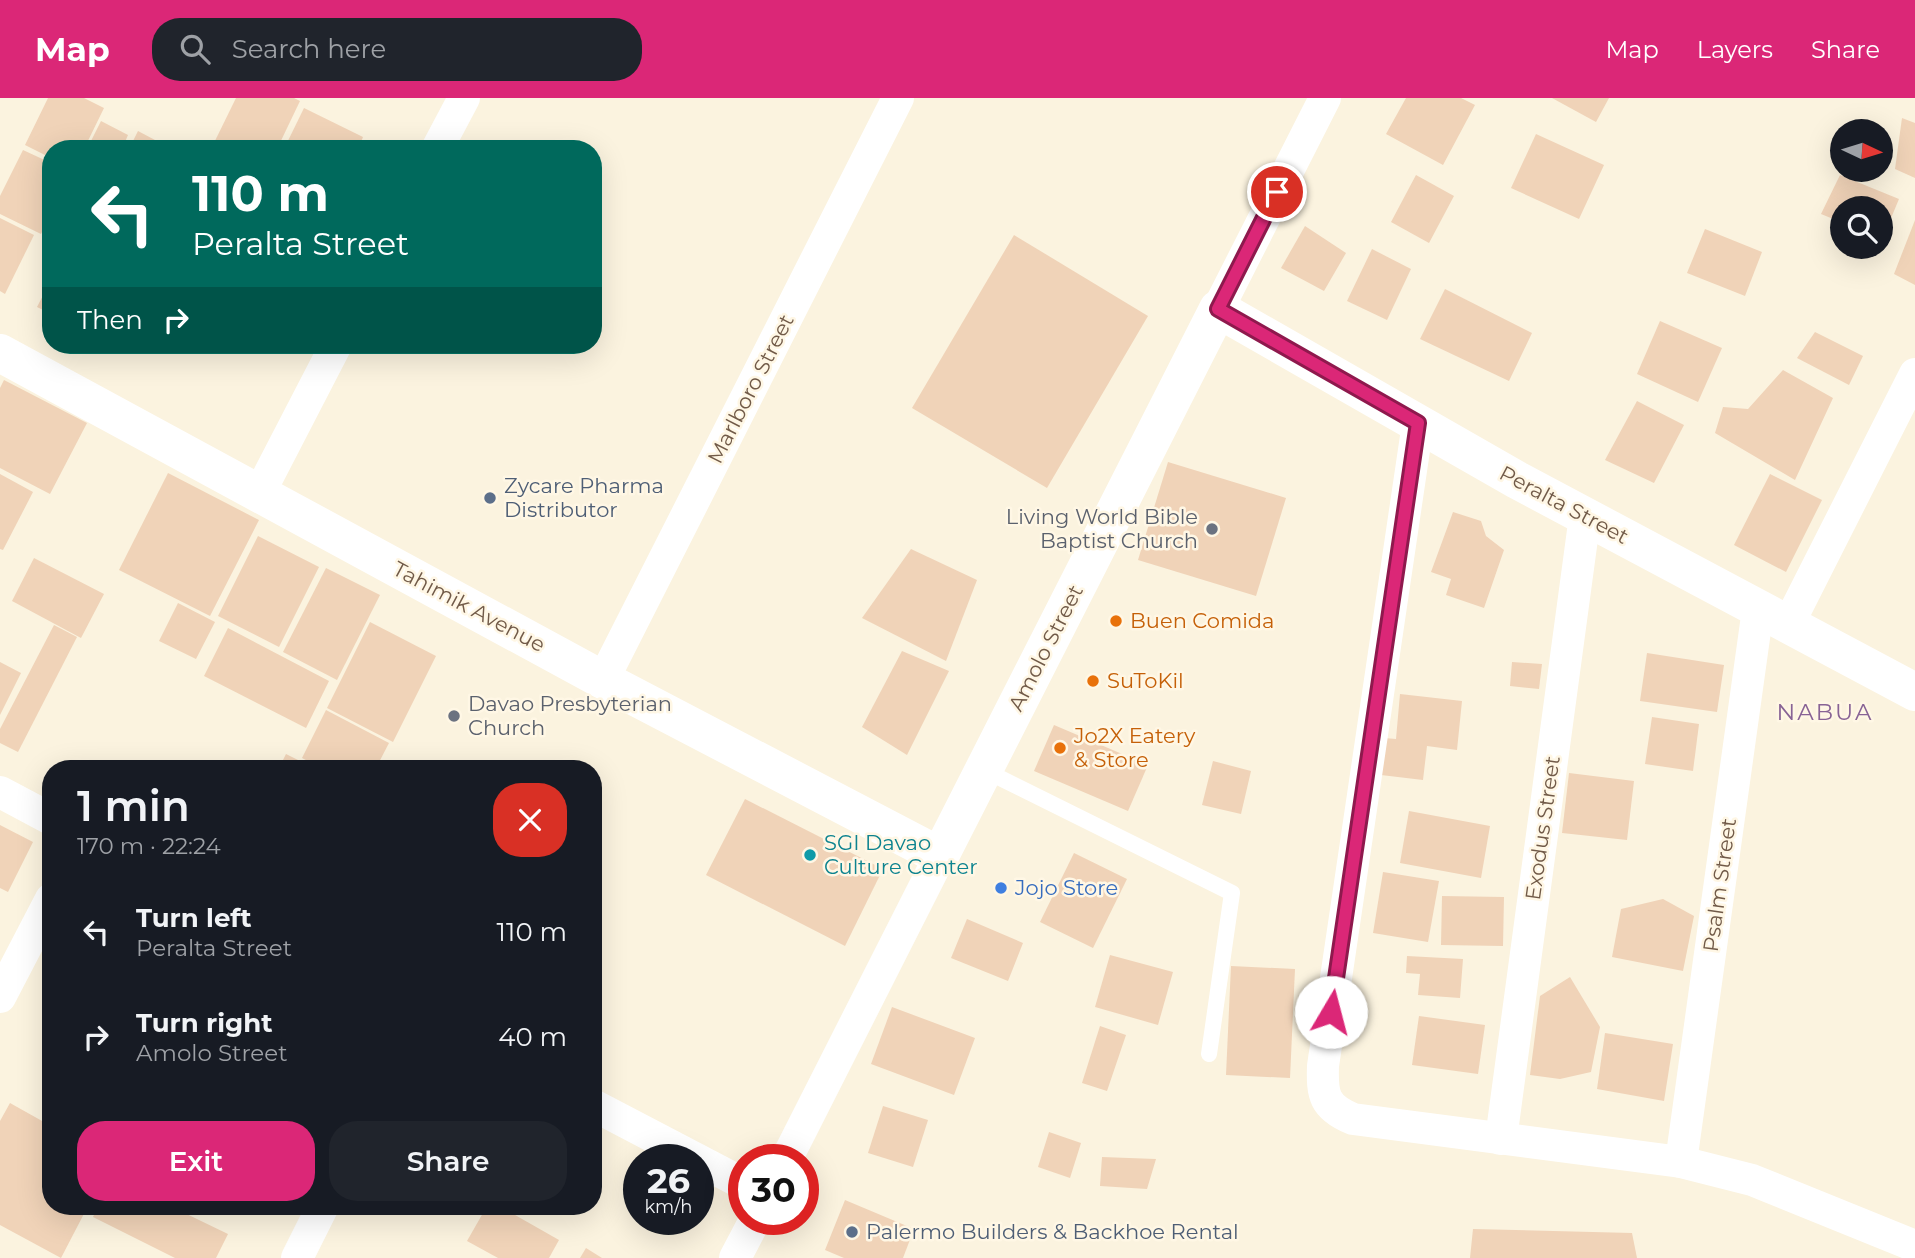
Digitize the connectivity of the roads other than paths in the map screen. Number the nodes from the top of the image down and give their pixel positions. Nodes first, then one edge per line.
1 (464, 98) edge
2 (898, 98) edge
3 (1325, 98) edge
4 (443, 140) edge
5 (1218, 309) junction
6 (0, 353) edge
7 (331, 354) edge
8 (1915, 374) edge
9 (1418, 423) junction
10 (259, 494) junction
11 (1585, 516) junction
12 (1773, 617) junction
13 (603, 680) junction
14 (1915, 692) edge
15 (984, 770) junction
16 (0, 792) edge
17 (42, 814) edge
18 (940, 856) junction
19 (42, 916) edge
20 (0, 996) edge
21 (1209, 1054) dead end
22 (602, 1110) edge
23 (1501, 1139) junction
24 (794, 1144) edge
25 (1681, 1162) junction
26 (728, 1176) edge
27 (318, 1215) edge
28 (747, 1235) edge
29 (1915, 1246) edge
30 (297, 1258) edge
31 (735, 1258) edge

1 - 4 street
2 - 13 street, Marlboro Street
3 - 5 street, Amolo Street
5 - 9 street, Peralta Street
5 - 15 street, Amolo Street
6 - 10 street, Tahimik Avenue
7 - 10 street
8 - 12 street, Psalm Street
9 - 11 street, Peralta Street
9 - 23 street
10 - 13 street, Tahimik Avenue
11 - 12 street, Peralta Street
11 - 23 street, Exodus Street
12 - 14 street, Peralta Street
12 - 25 street, Psalm Street
13 - 18 street, Tahimik Avenue
15 - 18 street, Amolo Street
15 - 21 lane
16 - 17 street
18 - 24 street, Amolo Street
19 - 20 street
22 - 26 street
23 - 25 street
25 - 29 street
27 - 30 street
28 - 31 street

